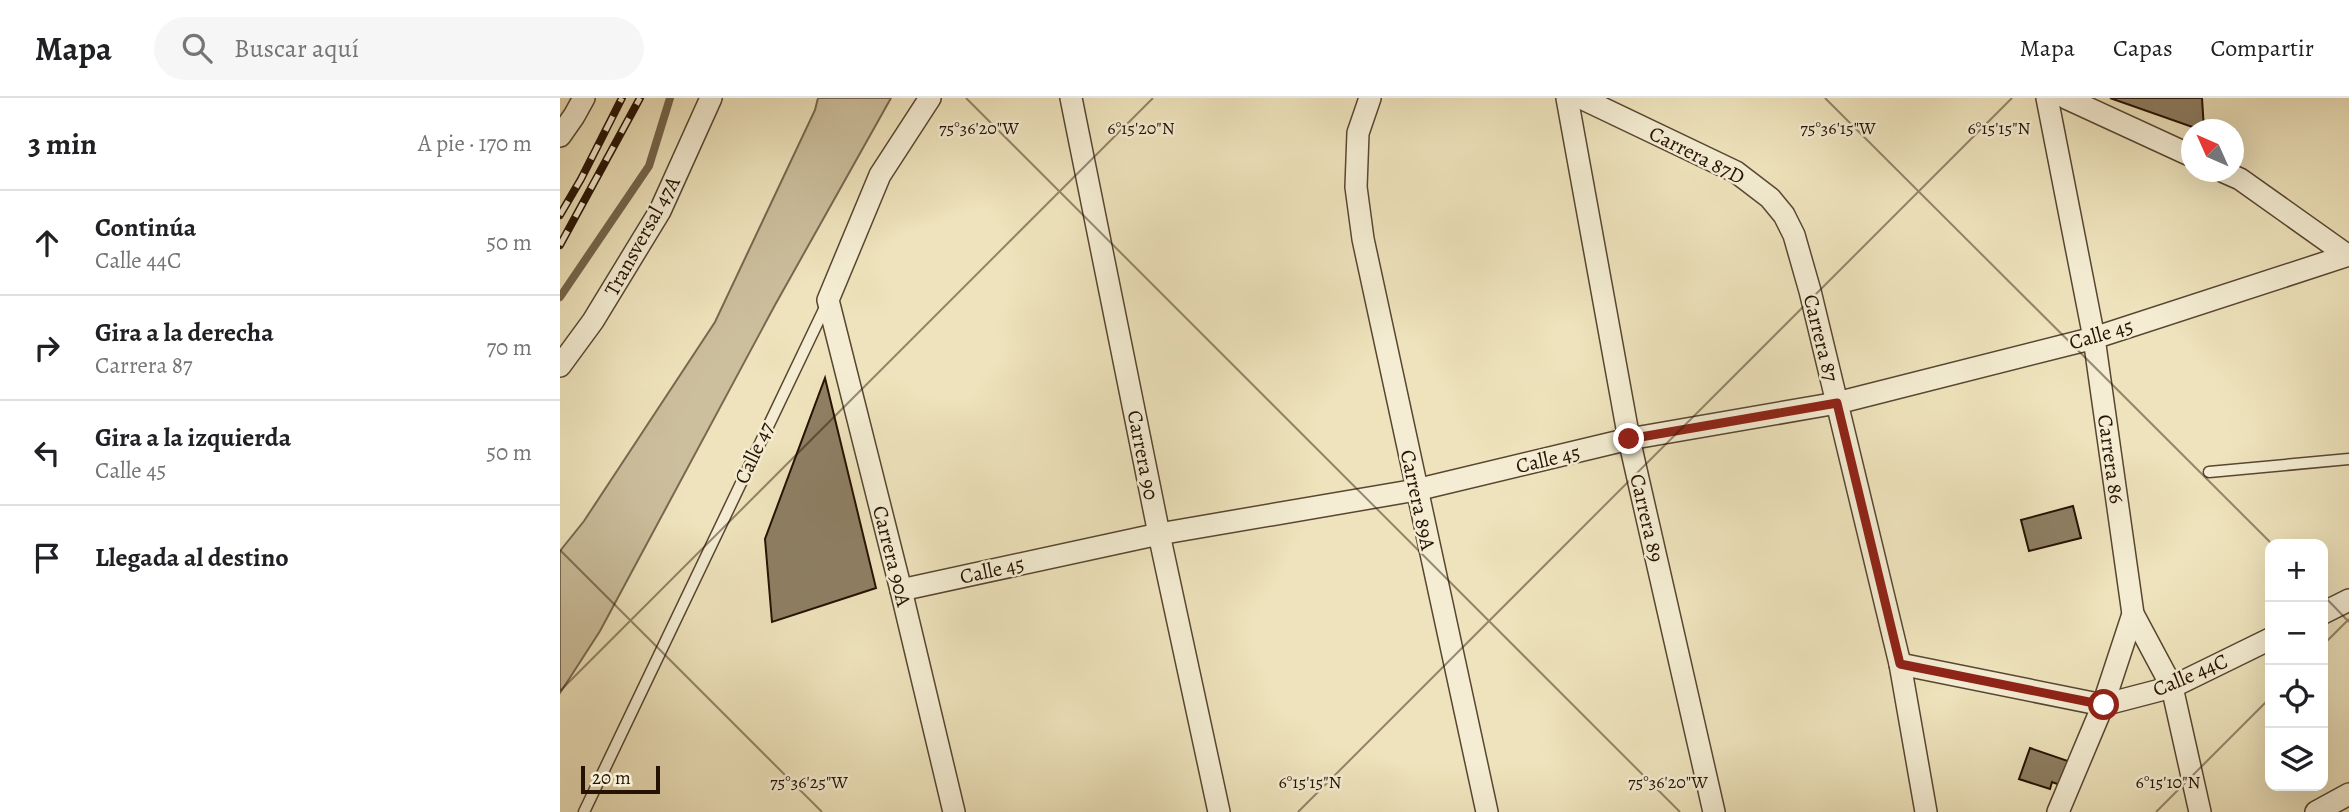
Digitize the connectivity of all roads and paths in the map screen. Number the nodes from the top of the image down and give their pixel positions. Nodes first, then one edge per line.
1 (583, 98) edge
2 (711, 98) edge
3 (930, 98) edge
4 (1071, 98) edge
5 (1370, 98) edge
6 (1567, 98) edge
7 (1581, 98) edge
8 (2047, 98) edge
9 (2066, 98) edge
10 (560, 136) edge
11 (2181, 151) edge
12 (2244, 182) edge
13 (1794, 235) joint
14 (2348, 255) edge
15 (828, 300) junction
16 (2094, 338) junction
17 (560, 366) edge
18 (1837, 403) junction
19 (1629, 439) junction
20 (2349, 459) edge
21 (2209, 472) dead end
22 (1416, 490) junction
23 (1159, 534) junction
24 (901, 590) junction
25 (2349, 600) edge
26 (2328, 610) edge
27 (2133, 614) junction
28 (2265, 641) edge
29 (1900, 664) junction
30 (2172, 687) junction
31 (2104, 705) junction
32 (2349, 794) edge
33 (584, 812) edge
34 (954, 812) edge
35 (1219, 812) edge
36 (1487, 812) edge
37 (1714, 812) edge
38 (1926, 812) edge
39 (2058, 812) edge
40 (2200, 812) edge
41 (2316, 812) edge

1 - 10 street
2 - 17 street, Transversal 47A
3 - 15 street, Calle 47
4 - 23 street, Carrera 90
5 - 22 street, Carrera 89A
6 - 19 street, Carrera 89
7 - 13 street, Carrera 87D
8 - 16 street, Carrera 86
9 - 11 street
12 - 14 street
13 - 18 street, Carrera 87
14 - 16 street, Calle 45
15 - 24 street, Carrera 90A
15 - 33 lane, Calle 47
16 - 18 street, Calle 45
16 - 27 street, Carrera 86
18 - 19 street, Calle 45
18 - 29 street, Carrera 87
19 - 22 street, Calle 45
19 - 37 street, Carrera 89
20 - 21 lane
22 - 23 street, Calle 45
22 - 36 street, Carrera 89A
23 - 24 street, Calle 45
23 - 35 street, Carrera 90
24 - 34 street, Carrera 90A
25 - 26 street
27 - 30 street, Carrera 86
27 - 31 street
28 - 30 street, Calle 44C
29 - 31 street, Calle 44C
29 - 38 street, Carrera 87
30 - 31 street, Calle 44C
30 - 40 street, Carrera 86
31 - 39 street
32 - 41 street

